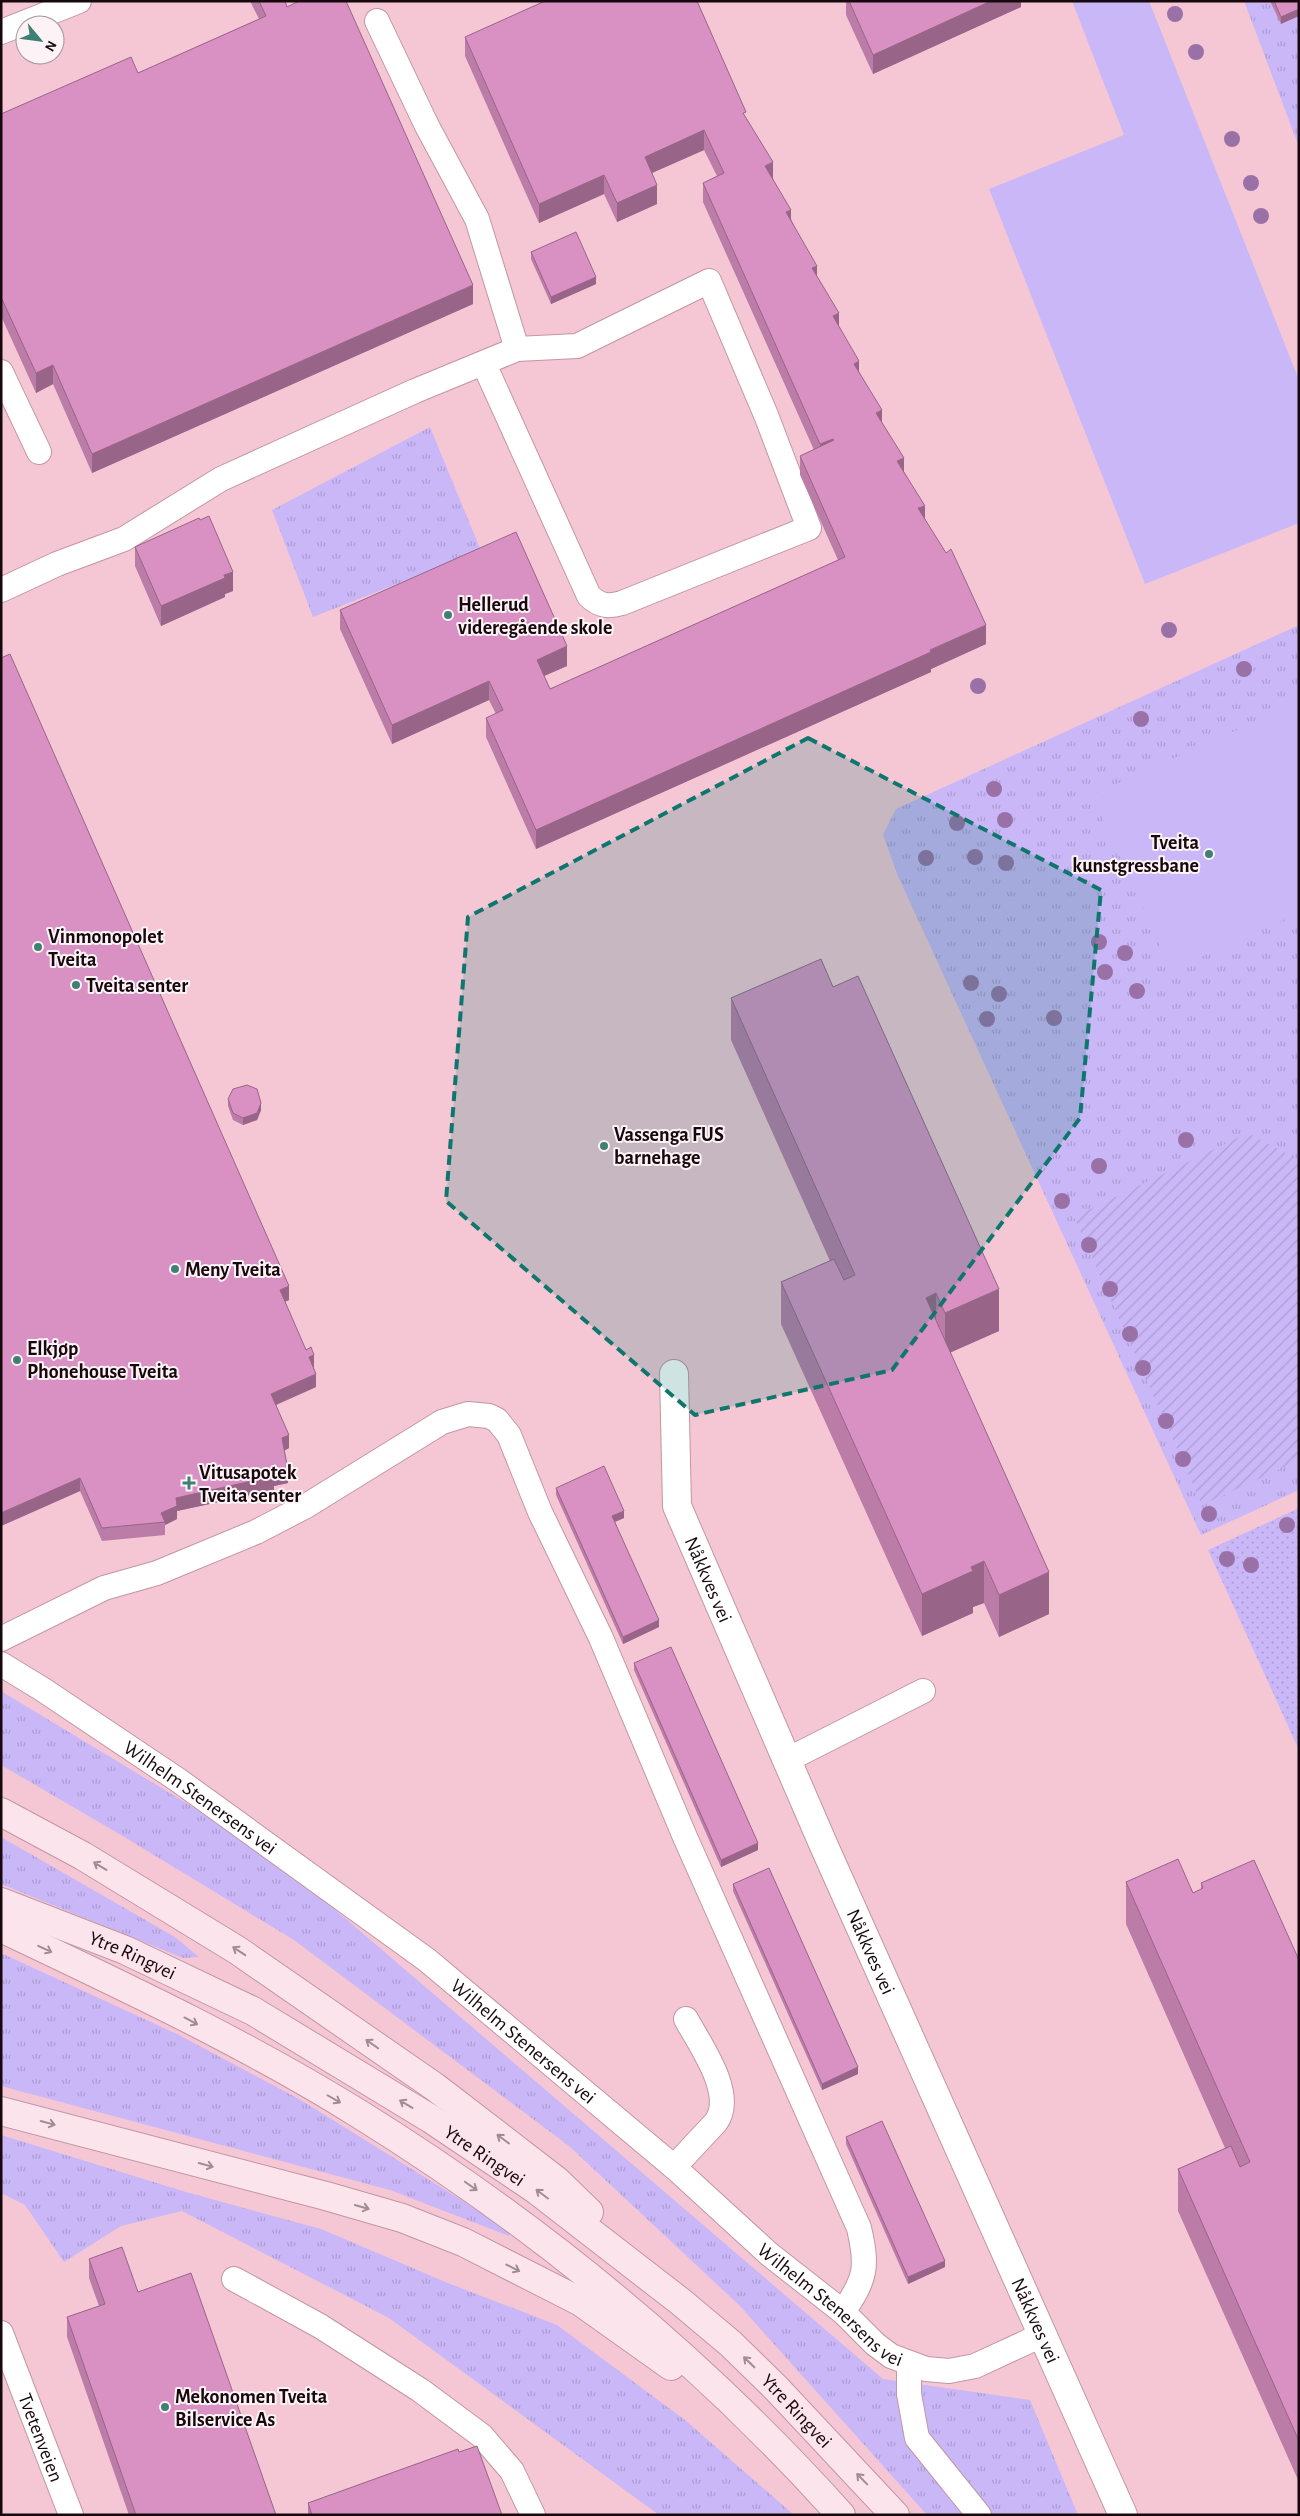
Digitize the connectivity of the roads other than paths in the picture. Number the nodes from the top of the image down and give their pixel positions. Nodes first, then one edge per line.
1 (79, 1) edge
2 (377, 21) dead end
3 (1, 32) edge
4 (517, 349) junction
5 (484, 364) junction
6 (1, 372) edge
7 (39, 452) dead end
8 (1, 590) edge
9 (674, 1374) dead end
10 (1, 1639) edge
11 (1, 1664) edge
12 (924, 1691) dead end
13 (787, 1760) junction
14 (1, 1812) edge
15 (1, 1902) edge
16 (1, 1928) edge
17 (686, 2019) dead end
18 (1, 2111) edge
19 (674, 2167) junction
20 (234, 2278) dead end
21 (681, 2302) junction
22 (843, 2312) junction
23 (1, 2333) edge
24 (1042, 2335) junction
25 (908, 2364) junction
26 (760, 2430) junction
27 (71, 2515) edge
28 (533, 2515) edge
29 (841, 2515) edge
30 (895, 2515) edge
31 (979, 2515) edge
32 (1123, 2515) edge

1 - 3 lane
2 - 4 lane
4 - 5 lane
4 - 5 lane
5 - 8 lane
6 - 7 lane
9 - 13 street, Nåkkves vei
10 - 22 lane
11 - 19 lane, Wilhelm Stenersens vei
12 - 13 lane
13 - 24 street, Nåkkves vei
21 -> 14 main road
21 -> 15 main road, Ytre Ringvei
16 -> 26 main road, Ytre Ringvei
17 - 19 lane
18 -> 26 main road
19 - 22 lane, Wilhelm Stenersens vei
20 - 28 lane
30 -> 21 main road, Ytre Ringvei
22 - 25 lane, Wilhelm Stenersens vei
23 - 27 lane, Tvetenveien
24 - 25 lane, Wilhelm Stenersens vei
24 - 32 street, Nåkkves vei
25 - 31 lane
26 - 29 main road, Ytre Ringvei

